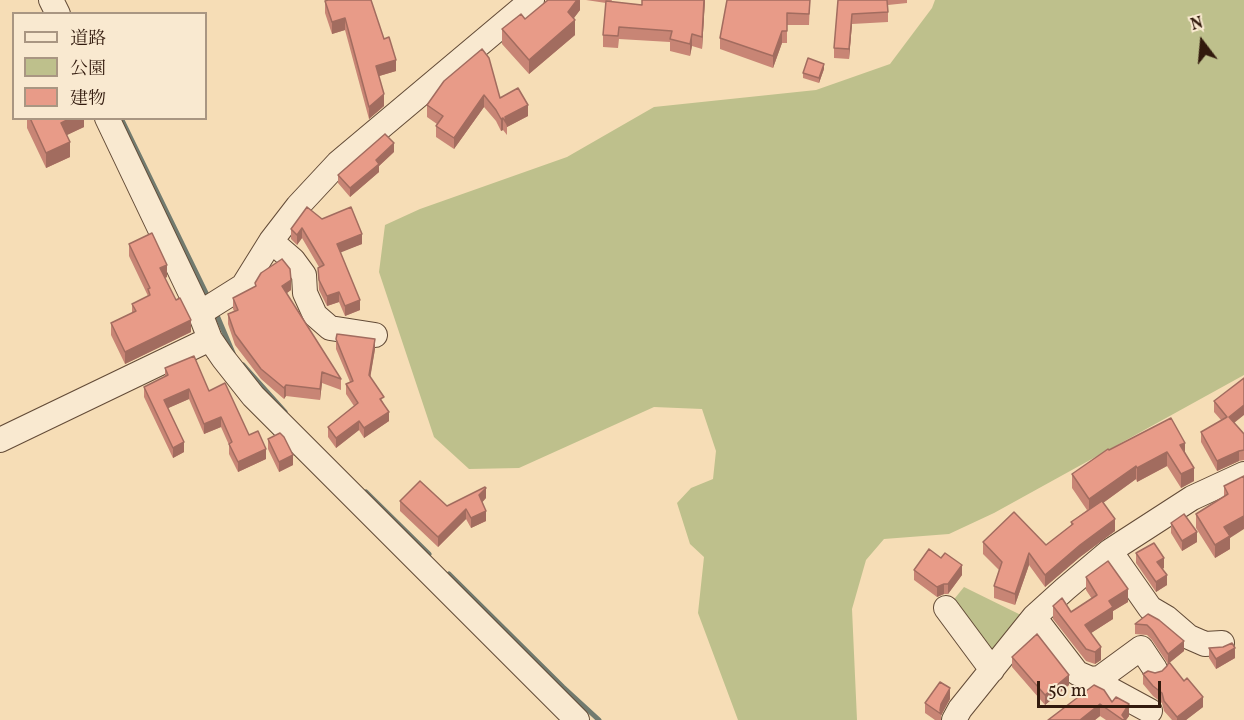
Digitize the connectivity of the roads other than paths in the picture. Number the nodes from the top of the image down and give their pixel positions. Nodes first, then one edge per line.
1 (532, 0) edge
2 (108, 120) edge
3 (271, 241) junction
4 (200, 314) junction
5 (375, 335) dead end
6 (210, 339) junction
7 (0, 440) edge
8 (1244, 474) edge
9 (1110, 551) junction
10 (946, 608) dead end
11 (1034, 617) junction
12 (1222, 643) dead end
13 (992, 669) junction
14 (1155, 669) dead end
15 (1091, 680) junction
16 (1150, 711) dead end
17 (577, 720) edge
18 (954, 720) edge

1 - 3 street
2 - 4 street
3 - 4 street
3 - 5 street
4 - 6 street
6 - 7 street
6 - 17 street
8 - 9 street
9 - 11 street
9 - 12 street
10 - 13 street
11 - 13 street
11 - 15 street
13 - 18 street
14 - 15 street
15 - 16 street

